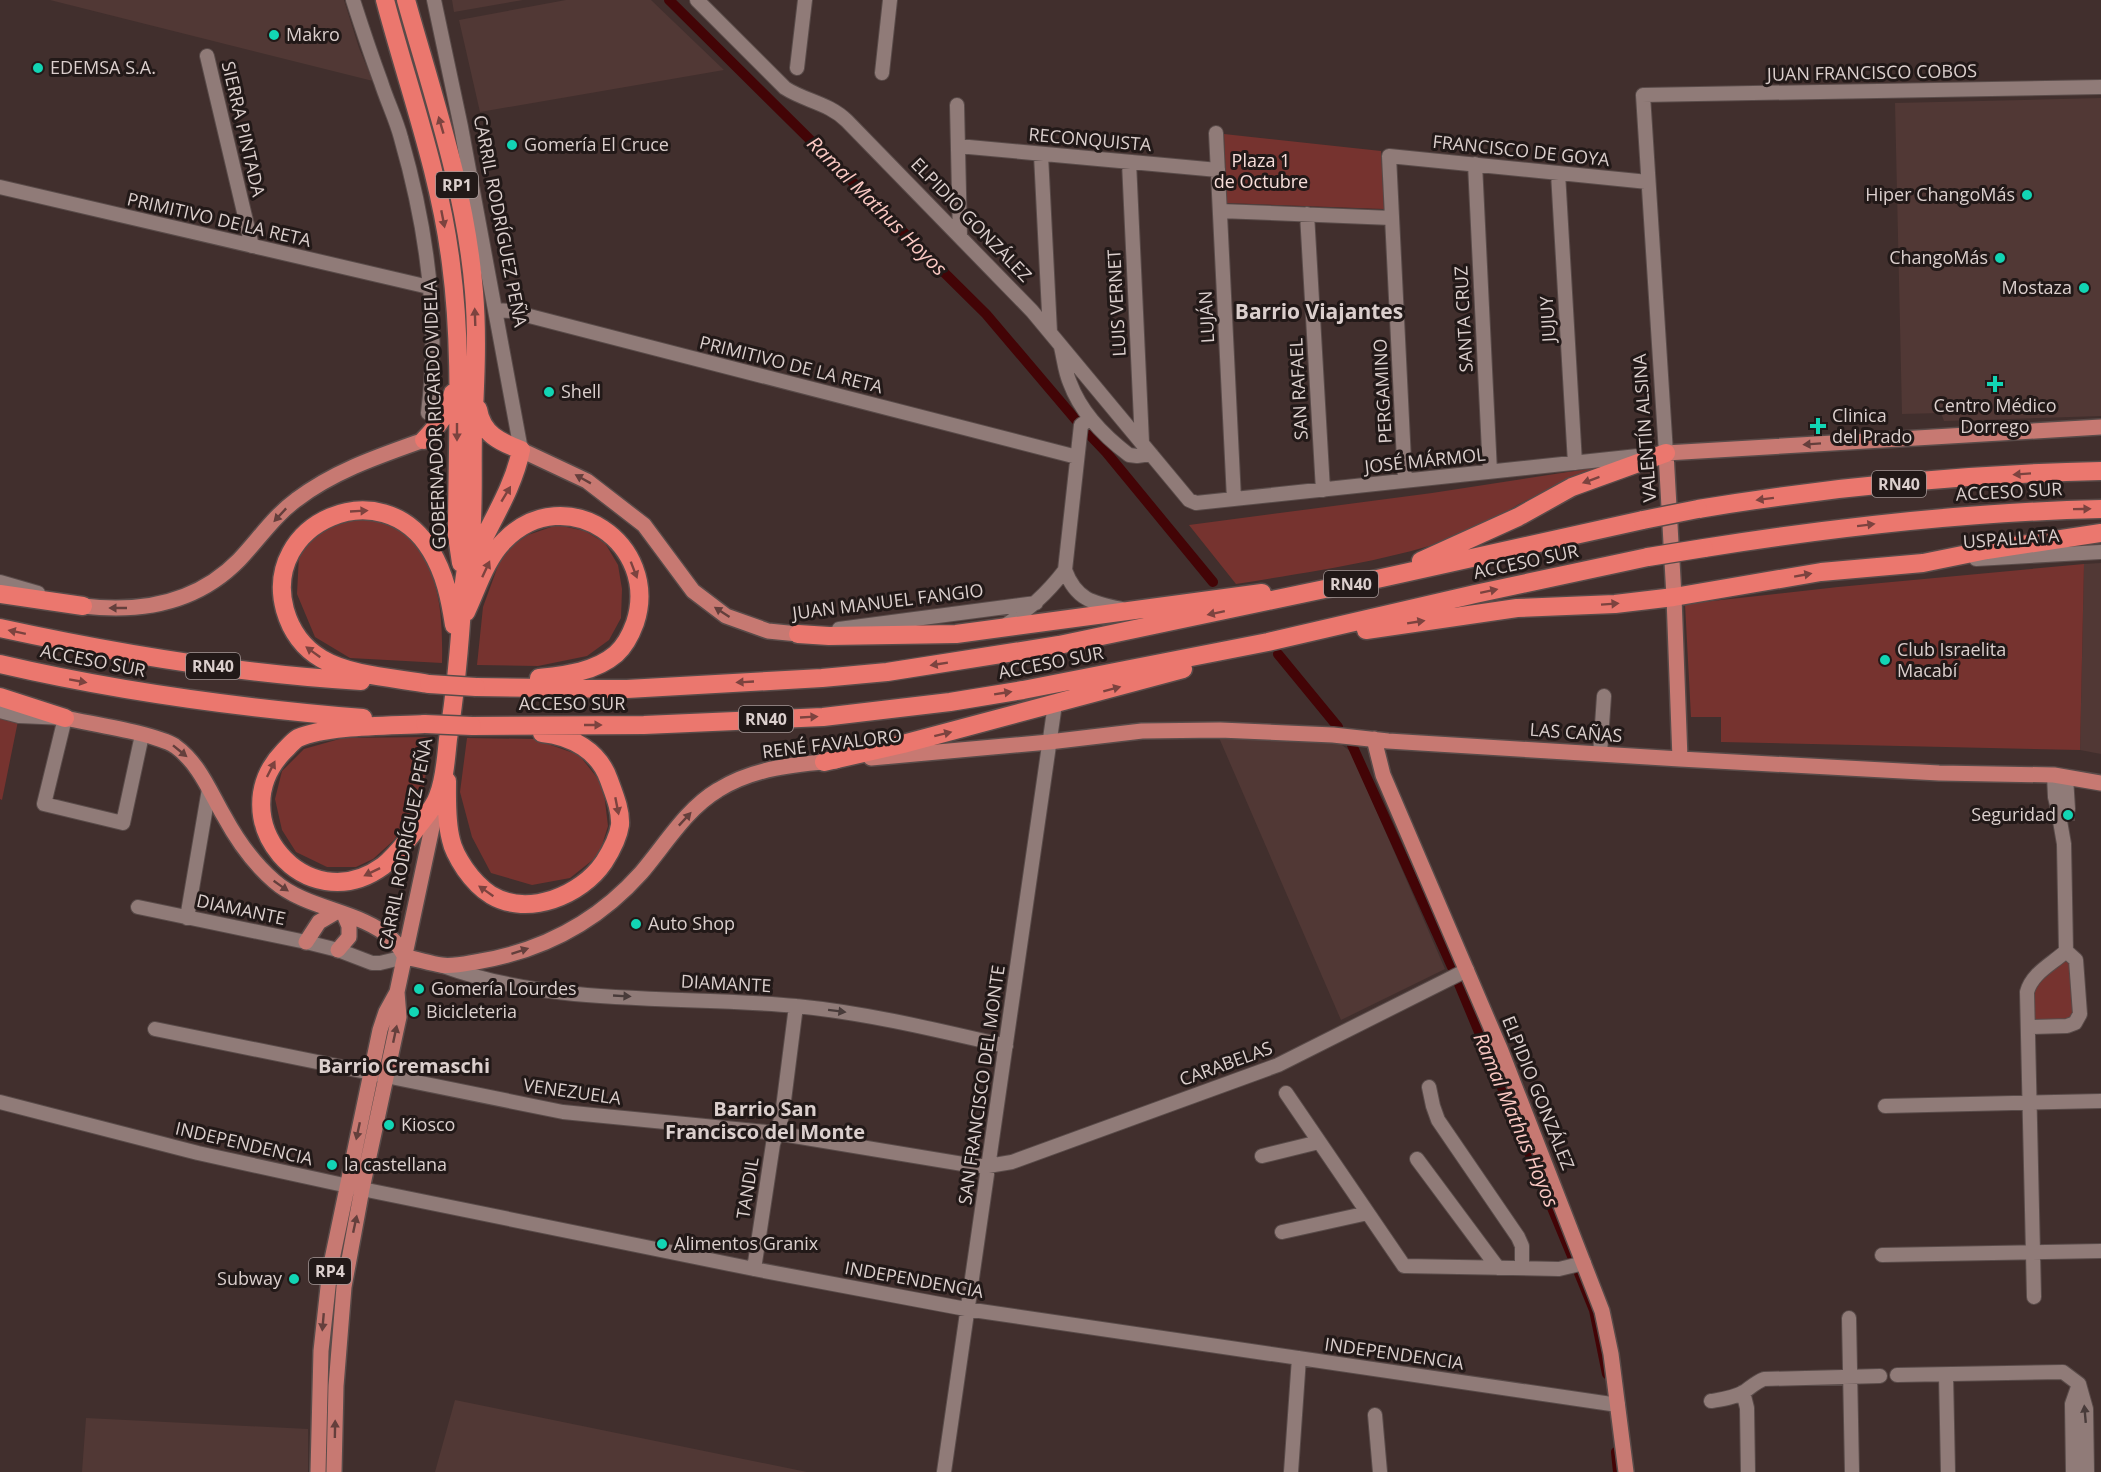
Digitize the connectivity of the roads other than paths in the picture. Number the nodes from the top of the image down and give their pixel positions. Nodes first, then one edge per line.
1 (353, 0) edge
2 (379, 0) edge
3 (385, 0) edge
4 (408, 0) edge
5 (434, 0) edge
6 (697, 0) edge
7 (805, 0) edge
8 (890, 0) edge
9 (396, 40) junction
10 (207, 56) dead end
11 (797, 68) dead end
12 (882, 74) dead end
13 (2101, 87) edge
14 (1643, 95) joint
15 (957, 105) dead end
16 (1216, 133) dead end
17 (958, 146) junction
18 (1041, 155) junction
19 (1389, 156) joint
20 (1129, 162) junction
21 (1475, 164) junction
22 (1218, 170) junction
23 (1558, 172) junction
24 (1648, 182) junction
25 (0, 187) edge
26 (1220, 211) junction
27 (1307, 214) junction
28 (1392, 218) junction
29 (960, 237) junction
30 (252, 246) junction
31 (429, 287) junction
32 (496, 310) junction
33 (1050, 332) junction
34 (1061, 345) junction
35 (466, 374) junction
36 (428, 413) dead end
37 (1090, 419) junction
38 (2101, 427) edge
39 (424, 440) joint
40 (1146, 448) junction
41 (521, 450) junction
42 (1666, 453) junction
43 (1077, 457) junction
44 (1575, 463) junction
45 (2101, 471) edge
46 (1490, 472) junction
47 (1405, 481) junction
48 (1323, 490) junction
49 (1234, 499) junction
50 (1190, 500) joint
51 (2101, 509) edge
52 (2101, 533) edge
53 (2101, 552) edge
54 (1923, 563) junction
55 (1065, 570) junction
56 (1368, 581) junction
57 (0, 582) edge
58 (464, 585) junction
59 (1339, 586) junction
60 (0, 594) edge
61 (1674, 597) junction
62 (1036, 603) junction
63 (83, 606) junction
64 (1136, 610) junction
65 (461, 622) junction
66 (0, 628) edge
67 (1001, 629) junction
68 (798, 634) junction
69 (1271, 641) junction
70 (459, 655) junction
71 (0, 664) edge
72 (429, 684) junction
73 (476, 687) junction
74 (1604, 696) dead end
75 (0, 697) edge
76 (1055, 704) junction
77 (453, 705) joint
78 (0, 711) edge
79 (65, 718) junction
80 (425, 724) junction
81 (472, 726) junction
82 (142, 735) junction
83 (1374, 739) junction
84 (1049, 742) junction
85 (1600, 754) junction
86 (446, 755) junction
87 (1680, 759) junction
88 (824, 762) junction
89 (2060, 776) junction
90 (2101, 783) edge
91 (209, 789) junction
92 (438, 797) junction
93 (138, 907) dead end
94 (340, 913) junction
95 (187, 918) junction
96 (306, 942) junction
97 (338, 950) junction
98 (2066, 951) junction
99 (405, 957) junction
100 (442, 965) junction
101 (1467, 970) junction
102 (398, 992) junction
103 (796, 1006) junction
104 (2029, 1027) junction
105 (155, 1029) dead end
106 (1006, 1046) junction
107 (370, 1073) junction
108 (386, 1076) junction
109 (1429, 1087) dead end
110 (1286, 1093) dead end
111 (2101, 1101) edge
112 (0, 1102) edge
113 (2030, 1102) junction
114 (1885, 1106) dead end
115 (776, 1132) junction
116 (1319, 1142) junction
117 (1262, 1156) dead end
118 (1417, 1160) dead end
119 (988, 1167) junction
120 (347, 1185) junction
121 (362, 1189) junction
122 (1368, 1213) junction
123 (1282, 1233) dead end
124 (2101, 1251) edge
125 (2032, 1252) junction
126 (1882, 1255) dead end
127 (1584, 1263) junction
128 (1498, 1268) junction
129 (1522, 1268) junction
130 (753, 1269) junction
131 (2034, 1297) dead end
132 (966, 1309) junction
133 (1849, 1318) dead end
134 (1299, 1358) junction
135 (1897, 1375) dead end
136 (1946, 1375) junction
137 (1880, 1376) dead end
138 (1851, 1377) junction
139 (2079, 1384) junction
140 (1743, 1392) junction
141 (1711, 1401) dead end
142 (1618, 1405) junction
143 (1375, 1415) dead end
144 (318, 1472) edge
145 (334, 1472) edge
146 (944, 1472) edge
147 (1291, 1472) edge
148 (1380, 1472) edge
149 (1626, 1472) edge
150 (1748, 1472) edge
151 (1852, 1472) edge
152 (1948, 1472) edge
153 (2073, 1472) edge
154 (2087, 1472) edge

1 - 31 street
2 - 9 highway
3 - 9 highway, GOBERNADOR RICARDO VIDELA / RP1
35 -> 4 highway, GOBERNADOR RICARDO VIDELA / RP1
5 - 32 street, CARRIL RODRÍGUEZ PEÑA
6 - 29 street, ELPIDIO GONZÁLEZ
7 - 11 street
8 - 12 street
9 -> 35 highway, GOBERNADOR RICARDO VIDELA / RP1
10 - 30 street, SIERRA PINTADA
13 - 14 street, JUAN FRANCISCO COBOS
14 - 24 street, VALENTÍN ALSINA
15 - 17 street
16 - 22 street, LUJÁN
17 - 18 street, RECONQUISTA
17 - 29 street
18 - 20 street, RECONQUISTA
18 - 33 street
19 - 21 street, FRANCISCO DE GOYA
19 - 28 street, PERGAMINO
20 - 22 street, RECONQUISTA
20 - 40 street, LUIS VERNET
21 - 23 street, FRANCISCO DE GOYA
21 - 46 street, SANTA CRUZ
22 - 26 street, LUJÁN
23 - 24 street, FRANCISCO DE GOYA
23 - 44 street, JUJUY
24 - 42 street, VALENTÍN ALSINA
25 - 30 street, PRIMITIVO DE LA RETA
26 - 27 street
26 - 49 street, LUJÁN
27 - 28 street
27 - 48 street, SAN RAFAEL
28 - 47 street, PERGAMINO
29 - 33 street, ELPIDIO GONZÁLEZ
30 - 31 street, PRIMITIVO DE LA RETA
31 - 36 street
32 - 41 street, CARRIL RODRÍGUEZ PEÑA
32 - 43 street, PRIMITIVO DE LA RETA
33 - 34 street, ELPIDIO GONZÁLEZ
34 - 37 street
34 - 40 street, ELPIDIO GONZÁLEZ
35 - 39 highway
35 - 41 highway
35 - 58 highway, GOBERNADOR RICARDO VIDELA / RP1
37 - 40 street
37 - 43 street
38 -> 42 main road
39 -> 63 main road
40 - 50 street, ELPIDIO GONZÁLEZ
58 -> 41 highway
68 -> 41 main road, JUAN MANUEL FANGIO
42 - 44 street, JOSÉ MÁRMOL
42 -> 56 highway
42 - 61 main road, VALENTÍN ALSINA
43 - 55 street
44 - 46 street, JOSÉ MÁRMOL
45 -> 56 highway, ACCESO SUR / RN40, bridge
46 - 47 street, JOSÉ MÁRMOL
47 - 48 street, JOSÉ MÁRMOL
48 - 49 street, JOSÉ MÁRMOL
49 - 50 street, JOSÉ MÁRMOL
69 -> 51 highway, ACCESO SUR / RN40, bridge
52 - 54 highway
53 - 54 street, USPALLATA
61 -> 54 highway
55 - 62 street
55 - 64 street
56 - 59 highway, ACCESO SUR / RN40
57 - 63 street
58 - 65 highway, GOBERNADOR RICARDO VIDELA / RP4
59 - 64 highway
59 -> 73 highway, ACCESO SUR / RN40
60 - 63 highway
69 -> 61 highway
61 - 87 main road, VALENTÍN ALSINA
62 - 67 street
62 - 68 street, JUAN MANUEL FANGIO
64 - 67 highway
65 - 70 highway, GOBERNADOR RICARDO VIDELA / RP4
65 -> 73 highway
72 -> 66 highway, ACCESO SUR / RN40
67 - 68 highway
76 -> 69 highway
81 -> 69 highway, ACCESO SUR / RN40
72 -> 70 highway
70 - 77 highway, GOBERNADOR RICARDO VIDELA / RP4
71 -> 80 highway, ACCESO SUR / RN40
72 - 73 highway, ACCESO SUR / RN40, bridge
74 - 85 street
75 - 79 highway
76 - 84 street, SAN FRANCISCO DEL MONTE
88 -> 76 highway
77 - 86 highway, CARRIL RODRÍGUEZ PEÑA / RP4
78 - 79 street
79 - 82 main road
79 - 82 street
80 - 81 highway, ACCESO SUR / RN40, bridge
92 -> 80 highway
81 -> 86 highway
82 -> 91 main road
83 - 84 main road, LAS CAÑAS
83 - 85 main road, LAS CAÑAS
83 - 101 main road, ELPIDIO GONZÁLEZ
84 - 88 main road, RENÉ FAVALORO
84 - 106 street, SAN FRANCISCO DEL MONTE
85 - 87 main road, LAS CAÑAS
86 - 92 highway, CARRIL RODRÍGUEZ PEÑA / RP4
87 - 89 main road, LAS CAÑAS
100 -> 88 main road, RENÉ FAVALORO
89 - 90 main road, LAS CAÑAS
89 - 98 street
91 -> 94 main road
91 - 95 street
92 - 99 main road, CARRIL RODRÍGUEZ PEÑA / RP4
93 - 95 street, DIAMANTE
94 - 96 main road
94 - 97 main road
94 - 99 main road
95 - 96 street, DIAMANTE
96 - 97 street, DIAMANTE
97 - 99 street, DIAMANTE
98 - 104 street
98 - 104 street
99 - 100 main road, RENÉ FAVALORO
99 - 102 main road, CARRIL RODRÍGUEZ PEÑA / RP4
100 -> 103 street, DIAMANTE
101 - 119 street, CARABELAS
101 - 127 main road, ELPIDIO GONZÁLEZ
102 - 107 main road, CARRIL RODRÍGUEZ PEÑA / RP4
108 -> 102 main road, CARRIL RODRÍGUEZ PEÑA / RP4
103 -> 106 street, DIAMANTE
103 - 115 street, TANDIL
104 - 113 street
105 - 107 street, VENEZUELA
106 - 119 street, SAN FRANCISCO DEL MONTE
107 - 108 street, VENEZUELA
107 -> 120 main road, CARRIL RODRÍGUEZ PEÑA / RP4
108 - 115 street, VENEZUELA
108 - 121 main road, CARRIL RODRÍGUEZ PEÑA / RP4
109 - 129 street
110 - 116 street
111 - 113 street
112 - 120 street, INDEPENDENCIA
113 - 114 street
113 - 125 street
115 - 119 street, VENEZUELA
115 - 130 street, TANDIL
116 - 117 street
116 - 122 street
118 - 128 street
119 - 132 street, SAN FRANCISCO DEL MONTE
120 - 121 street, INDEPENDENCIA
120 -> 144 main road, CARRIL RODRÍGUEZ PEÑA / RP4
121 - 130 street, INDEPENDENCIA
145 -> 121 main road, CARRIL RODRÍGUEZ PEÑA / RP4
122 - 123 street
122 - 128 street
124 - 125 street
125 - 126 street
125 - 131 street
127 - 129 street
127 - 142 main road, ELPIDIO GONZÁLEZ
128 - 129 street
130 - 132 street, INDEPENDENCIA
132 - 134 street, INDEPENDENCIA
132 - 146 street, SAN FRANCISCO DEL MONTE
133 - 138 street
134 - 142 street, INDEPENDENCIA
134 - 147 street
135 - 136 street
136 - 139 street
136 - 152 street
137 - 138 street
138 - 140 street
138 - 151 street
139 - 153 street
154 -> 139 street
140 - 141 street
140 - 150 street
142 - 149 main road, ELPIDIO GONZÁLEZ
143 - 148 street

